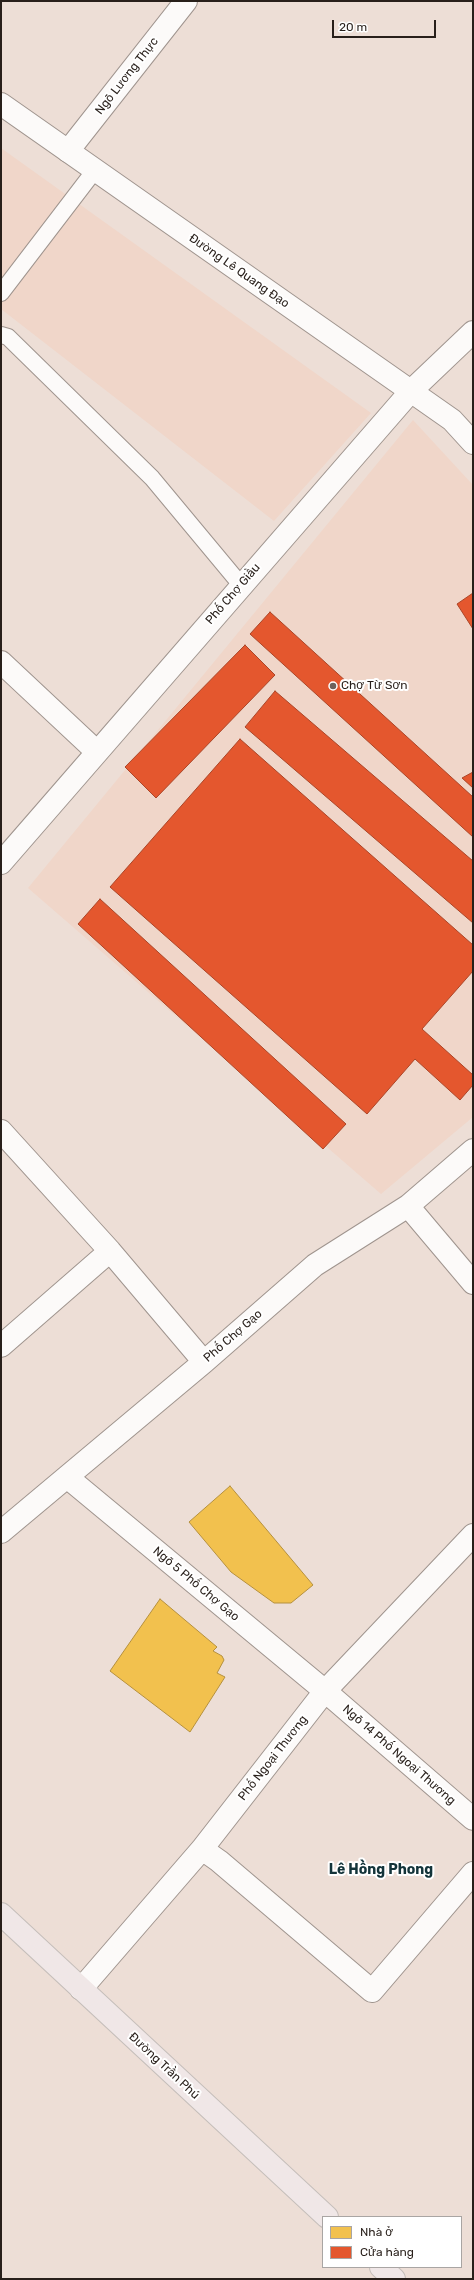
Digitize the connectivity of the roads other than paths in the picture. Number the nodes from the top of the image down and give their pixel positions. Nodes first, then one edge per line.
1 (186, 1) edge
2 (1, 104) edge
3 (68, 151) junction
4 (95, 170) junction
5 (1, 293) edge
6 (473, 332) edge
7 (1, 334) edge
8 (411, 391) junction
9 (473, 443) edge
10 (241, 585) junction
11 (1, 662) edge
12 (96, 751) junction
13 (1, 862) edge
14 (1, 1131) edge
15 (473, 1150) edge
16 (408, 1206) junction
17 (110, 1251) junction
18 (473, 1283) edge
19 (1, 1346) edge
20 (204, 1362) junction
21 (67, 1478) junction
22 (1, 1532) edge
23 (473, 1535) edge
24 (325, 1692) junction
25 (473, 1819) edge
26 (202, 1849) junction
27 (473, 1873) edge
28 (1, 1914) edge
29 (82, 1989) junction
30 (326, 2216) edge
31 (382, 2268) edge
32 (394, 2279) edge

1 - 3 street, Ngõ Lương Thực
2 - 3 street, Đường Lê Quang Đạo
3 - 4 street, Đường Lê Quang Đạo
4 - 5 lane
4 - 8 street, Đường Lê Quang Đạo
6 - 8 street, Phố Chợ Giầu
7 - 10 lane
8 - 9 street, Đường Lê Quang Đạo
8 - 10 street, Phố Chợ Giầu
10 - 12 street, Phố Chợ Giầu
11 - 12 street
12 - 13 street, Phố Chợ Giầu
14 - 17 street
15 - 16 street, Phố Chợ Gạo
16 - 18 street
16 - 20 street, Phố Chợ Gạo
17 - 19 street
17 - 20 street
20 - 21 street, Phố Chợ Gạo
21 - 22 street, Phố Chợ Gạo
21 - 24 street, Ngõ 5 Phố Chợ Gạo
23 - 24 street, Phố Ngoại Thương
24 - 25 street, Ngõ 14 Phố Ngoại Thương
24 - 26 street, Phố Ngoại Thương
26 - 27 street
26 - 29 street, Phố Ngoại Thương
28 - 29 main road, Đường Trần Phú
29 - 30 main road, Đường Trần Phú
31 - 32 main road

